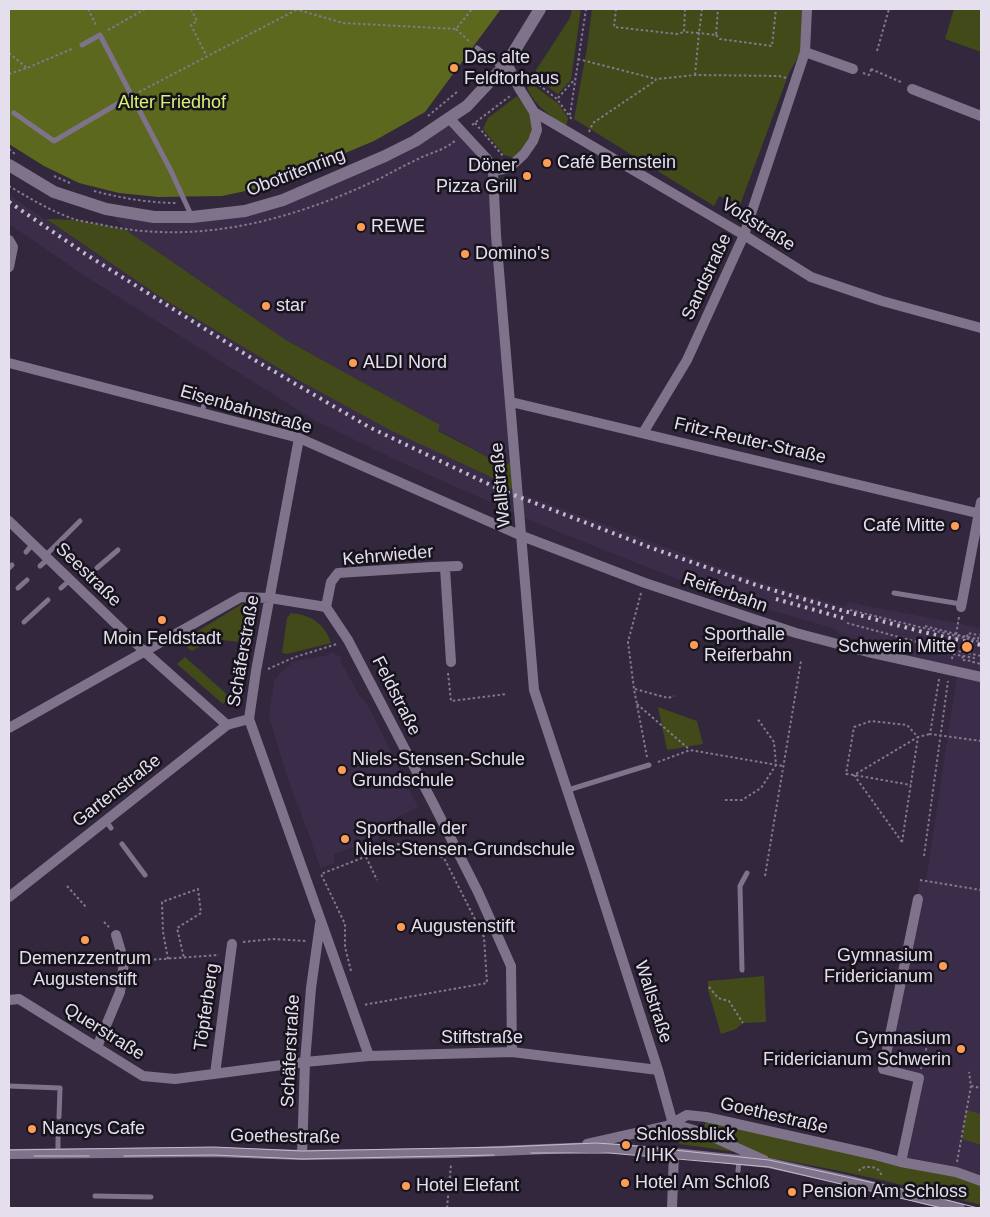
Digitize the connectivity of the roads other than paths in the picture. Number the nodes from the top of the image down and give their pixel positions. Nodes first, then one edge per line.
1 (540, 9) edge
2 (807, 9) edge
3 (82, 44) road end
4 (477, 48) road end
5 (805, 52) junction
6 (505, 66) junction
7 (853, 69) dead end
8 (912, 90) road end
9 (131, 96) junction
10 (534, 112) junction
11 (14, 113) dead end
12 (981, 116) edge
13 (449, 118) junction
14 (12, 160) edge
15 (493, 171) junction
16 (192, 217) junction
17 (744, 235) junction
18 (9, 240) edge
19 (9, 267) edge
20 (981, 328) edge
21 (9, 363) edge
22 (206, 395) dead end
23 (510, 402) junction
24 (202, 413) junction
25 (643, 433) junction
26 (299, 438) junction
27 (981, 502) edge
28 (980, 513) edge
29 (9, 521) edge
30 (80, 521) dead end
31 (522, 536) junction
32 (118, 550) dead end
33 (47, 557) junction
34 (40, 566) dead end
35 (458, 566) dead end
36 (97, 568) dead end
37 (445, 568) junction
38 (27, 580) dead end
39 (77, 582) junction
40 (18, 588) dead end
41 (61, 588) dead end
42 (894, 593) dead end
43 (270, 598) junction
44 (48, 600) dead end
45 (961, 605) joint
46 (326, 607) junction
47 (24, 622) dead end
48 (145, 652) junction
49 (450, 662) dead end
50 (981, 677) edge
51 (249, 720) junction
52 (227, 725) junction
53 (9, 728) edge
54 (649, 765) road end
55 (568, 790) junction
56 (122, 844) dead end
57 (747, 873) dead end
58 (144, 875) dead end
59 (9, 897) edge
60 (918, 899) dead end
61 (320, 920) junction
62 (116, 935) dead end
63 (232, 944) road end
64 (742, 970) dead end
65 (9, 1000) edge
66 (97, 1047) junction
67 (512, 1052) junction
68 (369, 1056) junction
69 (305, 1062) junction
70 (658, 1070) junction
71 (215, 1074) junction
72 (9, 1086) edge
73 (59, 1117) dead end
74 (672, 1124) junction
75 (58, 1138) dead end
76 (561, 1149) junction
77 (58, 1152) junction
78 (674, 1153) junction
79 (9, 1154) edge
80 (302, 1155) junction
81 (901, 1162) junction
82 (769, 1163) junction
83 (981, 1181) edge
84 (96, 1196) dead end
85 (151, 1197) dead end
86 (672, 1208) edge
87 (960, 1208) edge

1 - 6 street, Obotritenring
2 - 5 street, Sandstraße
3 - 9 lane
4 - 6 lane
5 - 7 street
5 - 17 street, Sandstraße
6 - 10 street
6 - 13 street, Obotritenring
8 - 12 street
9 - 11 lane
9 - 16 lane
10 - 15 street
10 - 17 street, Voßstraße
13 - 15 street, Wallstraße
13 - 16 street, Obotritenring
14 - 16 street, Obotritenring
15 - 23 street, Wallstraße
17 - 20 street, Voßstraße
17 - 25 street, Sandstraße
18 - 19 street
21 - 24 street, Eisenbahnstraße
22 - 24 lane
23 - 25 street, Fritz-Reuter-Straße
23 - 31 street, Wallstraße
24 - 26 street, Eisenbahnstraße
25 - 28 street, Fritz-Reuter-Straße
26 - 31 street, Eisenbahnstraße
26 - 43 street, Schäferstraße
27 - 28 street
28 - 45 street
29 - 33 street, Seestraße
30 - 33 lane
31 - 50 street, Reiferbahn
31 - 55 street, Wallstraße
32 - 36 lane
33 - 34 lane
33 - 39 street, Seestraße
35 - 37 street, Kehrwieder
37 - 46 street, Kehrwieder
37 - 49 street, Kehrwieder
38 - 40 lane
39 - 41 lane
39 - 48 street, Seestraße
42 - 45 lane
43 - 46 street
43 - 48 street
43 - 51 street, Schäferstraße
44 - 47 lane
46 - 67 street, Feldstraße
48 - 52 street, Seestraße
48 - 53 street
51 - 52 street, Gartenstraße
51 - 61 street, Schäferstraße
52 - 59 street, Gartenstraße
54 - 55 lane
55 - 70 street, Wallstraße
56 - 58 lane
57 - 64 lane
60 - 81 street
61 - 68 street, Schäferstraße
61 - 69 street, Schäferstraße
62 - 66 street
63 - 71 street, Töpferberg
65 - 66 street, Querstraße
66 - 71 street, Querstraße
67 - 68 street, Stiftstraße
67 - 70 street, Stiftstraße
68 - 69 street, Stiftstraße
69 - 71 street, Querstraße
69 - 80 street, Schäferstraße
70 - 74 street, Wallstraße
72 - 73 lane
74 - 76 street, Goethestraße
74 - 81 street, Goethestraße
74 - 82 street
75 - 77 lane
76 - 78 street, Goethestraße
76 - 80 street, Goethestraße
77 - 79 street, Goethestraße
77 - 80 street, Goethestraße
78 - 82 street, Goethestraße
78 - 86 street
81 - 83 street, Goethestraße
82 - 87 street, Goethestraße
84 - 85 lane

